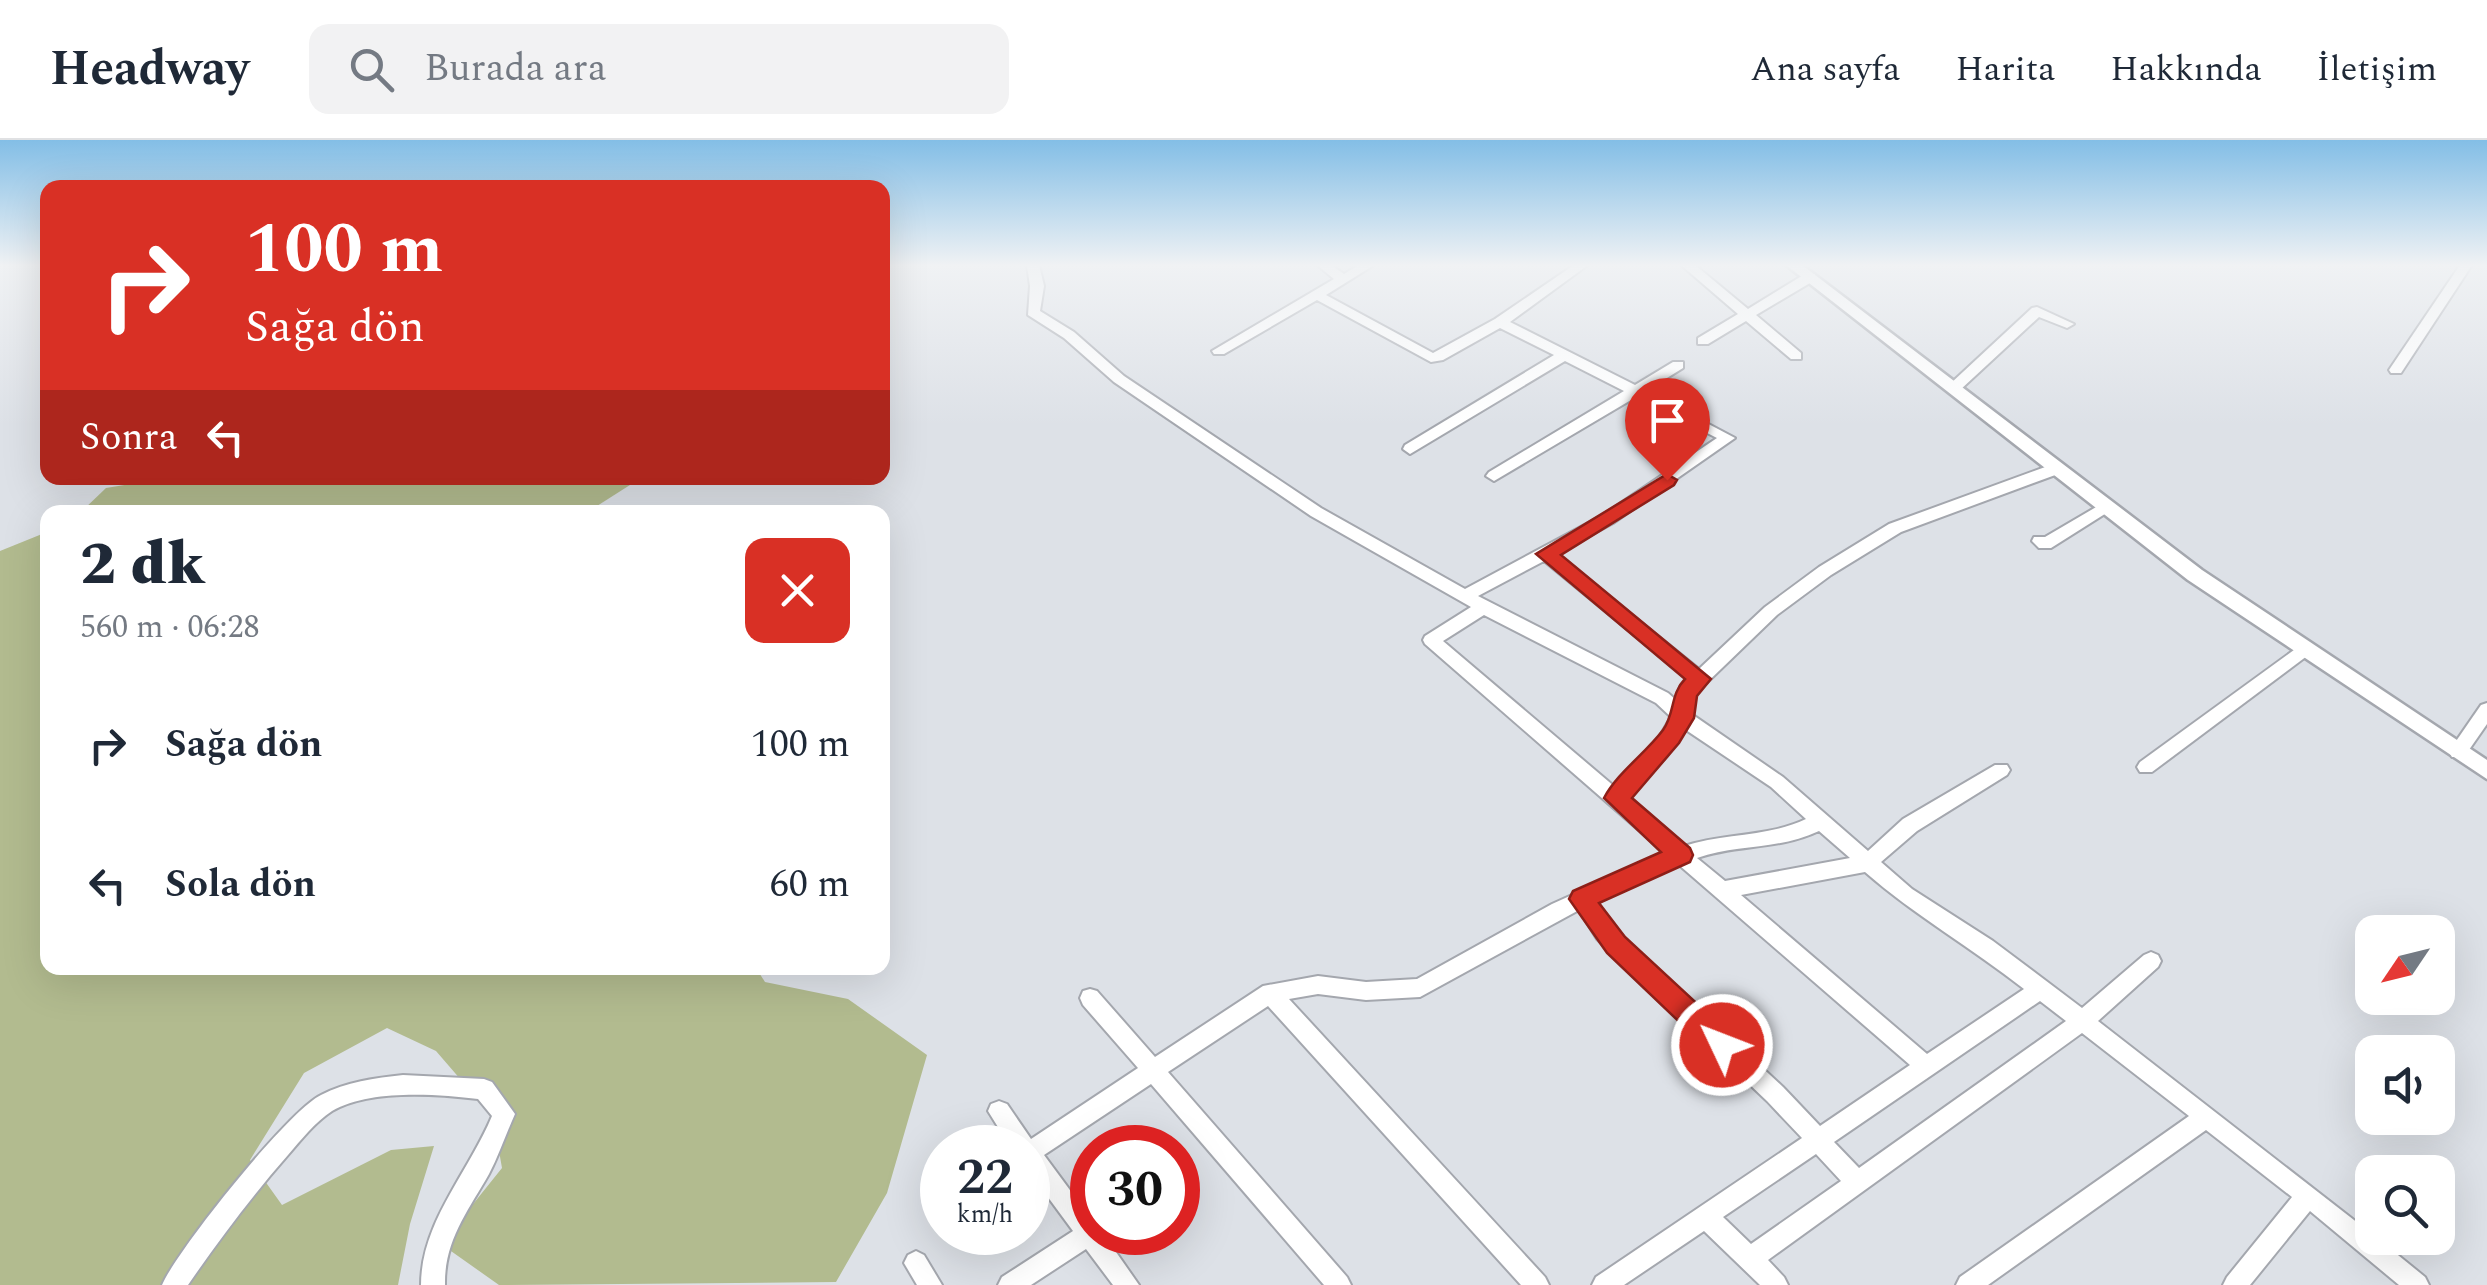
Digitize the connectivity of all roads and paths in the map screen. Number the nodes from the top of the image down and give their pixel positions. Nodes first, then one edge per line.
1 (1043, 318) edge
2 (1278, 318) edge
3 (1359, 318) edge
4 (1505, 318) edge
5 (1738, 318) edge
6 (1750, 318) edge
7 (1865, 318) edge
8 (2030, 318) edge
9 (2055, 318) edge
10 (2430, 318) edge
11 (1500, 322) junction
12 (2067, 324) dead end
13 (1703, 341) dead end
14 (1219, 351) dead end
15 (1564, 355) junction
16 (1796, 356) dead end
17 (1678, 365) dead end
18 (2396, 370) dead end
19 (1956, 387) junction
20 (1634, 390) junction
21 (1410, 449) dead end
22 (2053, 470) junction
23 (1494, 476) dead end
24 (2104, 508) junction
25 (2040, 540) dead end
26 (1546, 554) junction
27 (1465, 596) junction
28 (1484, 607) junction
29 (2305, 648) junction
30 (1700, 679) junction
31 (2487, 710) edge
32 (1682, 718) junction
33 (2458, 752) junction
34 (2146, 768) dead end
35 (2001, 770) dead end
36 (2487, 771) edge
37 (1616, 798) junction
38 (1821, 821) junction
39 (1681, 855) junction
40 (1868, 863) junction
41 (1722, 890) junction
42 (1582, 899) junction
43 (2151, 961) dead end
44 (2039, 990) junction
45 (1270, 993) junction
46 (1090, 998) dead end
47 (2080, 1023) junction
48 (1926, 1066) junction
49 (1154, 1069) junction
50 (999, 1111) dead end
51 (2206, 1118) junction
52 (1009, 1125) edge
53 (1050, 1136) edge
54 (1818, 1139) junction
55 (1050, 1182) edge
56 (1857, 1182) junction
57 (2308, 1195) junction
58 (1070, 1209) edge
59 (1704, 1216) junction
60 (1070, 1246) edge
61 (1105, 1255) edge
62 (1750, 1259) junction
63 (916, 1263) dead end
64 (174, 1285) edge
65 (432, 1285) edge
66 (930, 1285) edge
67 (1010, 1285) edge
68 (1127, 1285) edge
69 (1339, 1285) edge
70 (1537, 1285) edge
71 (1604, 1285) edge
72 (1776, 1285) edge
73 (1968, 1285) edge
74 (2234, 1285) edge
75 (2417, 1285) edge

1 - 27 street
2 - 14 street
3 - 11 street
4 - 11 street
5 - 13 street
6 - 16 street
7 - 19 main road
8 - 19 street
9 - 12 street
10 - 18 street
11 - 15 street
15 - 20 street
15 - 21 street
17 - 20 street
19 - 22 main road
20 - 23 street
20 - 26 street
22 - 24 main road
22 - 30 street
24 - 25 street
24 - 29 main road
26 - 27 street
26 - 30 street
27 - 28 street
28 - 32 street
28 - 37 street
29 - 33 main road
29 - 34 street
30 - 32 street
31 - 33 street
32 - 37 street
32 - 38 street
33 - 36 main road
35 - 40 street
37 - 39 street
38 - 39 street
38 - 40 street
39 - 41 street
39 - 42 street
40 - 41 street
40 - 44 street
41 - 48 street
42 - 45 street
42 - 54 street
43 - 47 street
44 - 47 street
44 - 48 street
45 - 49 street
45 - 70 street
46 - 49 street
47 - 51 street
47 - 56 street
48 - 54 street
49 - 53 street
49 - 69 street
50 - 52 street
51 - 57 street
51 - 73 street
54 - 56 street
54 - 59 street
55 - 58 street
56 - 62 street
57 - 74 street
57 - 75 street
59 - 62 street
59 - 71 street
60 - 67 street
61 - 68 street
62 - 72 street
63 - 66 street
64 - 65 street

